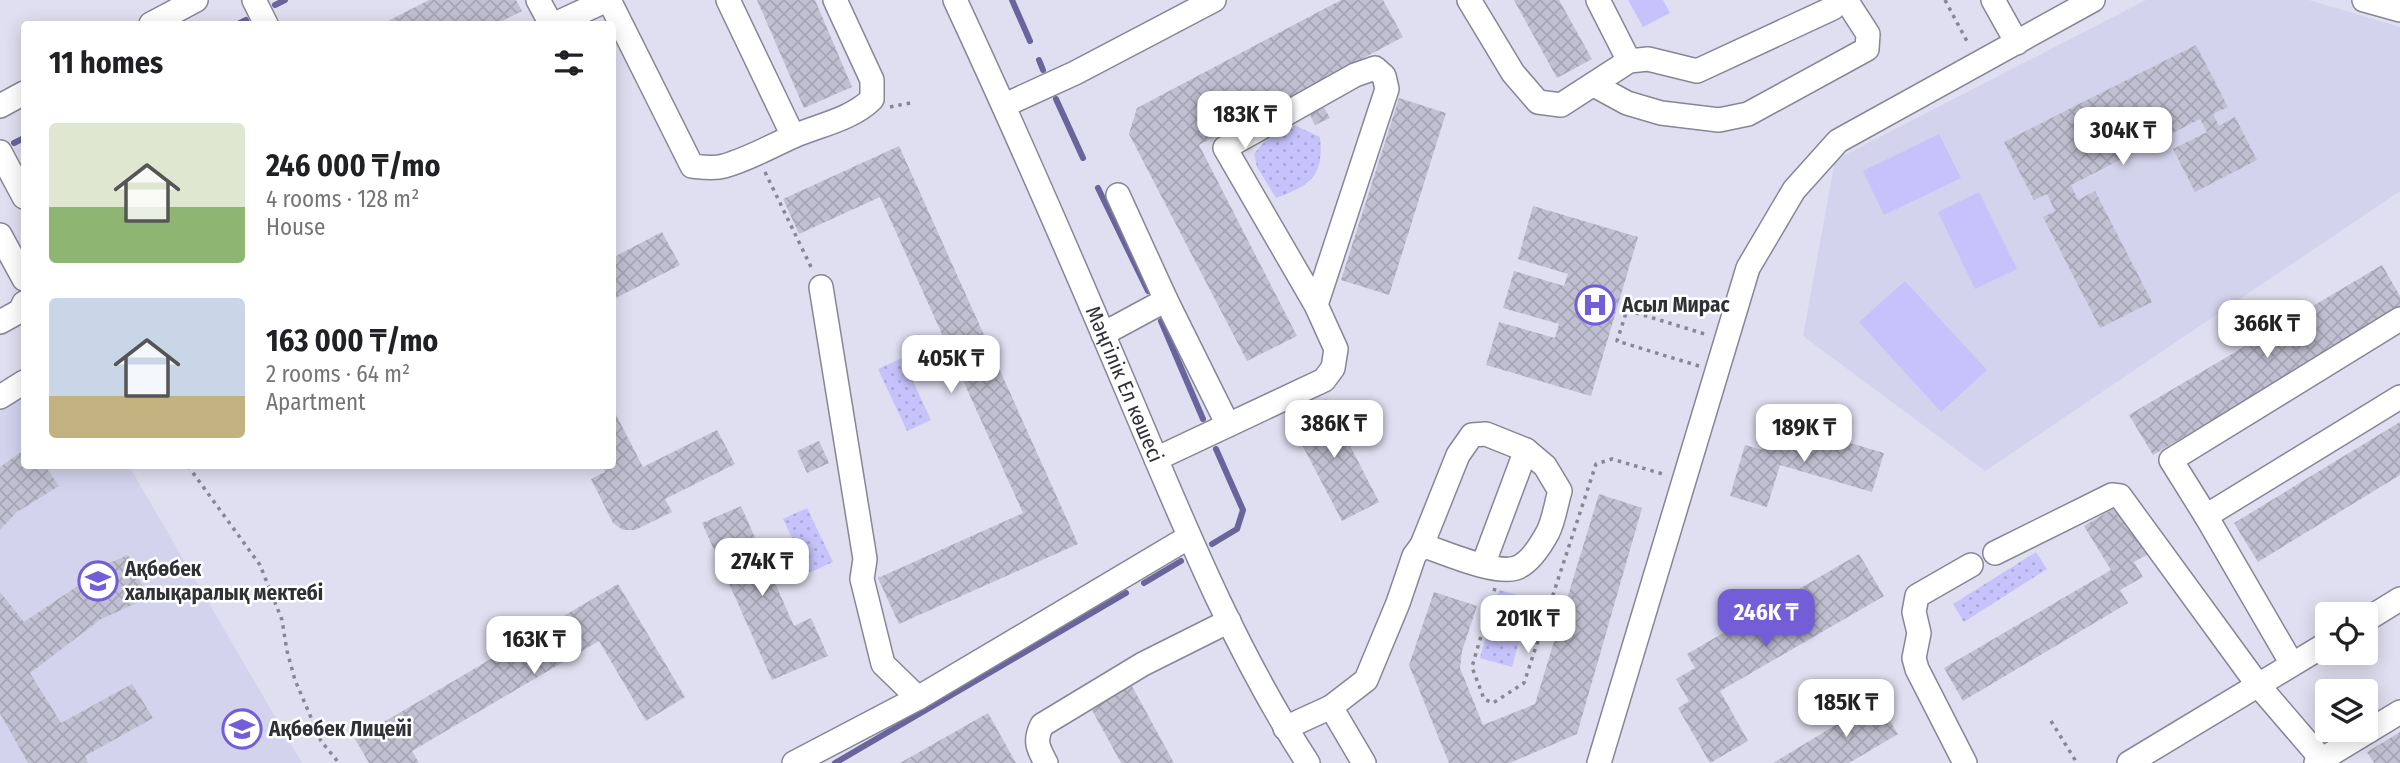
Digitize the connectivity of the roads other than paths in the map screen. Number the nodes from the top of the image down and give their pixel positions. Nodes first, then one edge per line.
1 (196, 0) edge
2 (254, 0) edge
3 (538, 0) edge
4 (608, 0) edge
5 (728, 0) edge
6 (835, 0) edge
7 (955, 0) edge
8 (1214, 0) edge
9 (1469, 0) edge
10 (1598, 0) edge
11 (1840, 0) edge
12 (1846, 0) edge
13 (1993, 0) edge
14 (2093, 0) edge
15 (2364, 0) edge
16 (2400, 10) edge
17 (157, 21) edge
18 (264, 21) edge
19 (551, 21) edge
20 (560, 21) edge
21 (2017, 43) junction
22 (1629, 61) junction
23 (1594, 85) junction
24 (21, 95) edge
25 (1005, 105) junction
26 (0, 106) edge
27 (793, 136) junction
28 (0, 152) edge
29 (21, 191) edge
30 (1118, 195) dead end
31 (0, 235) edge
32 (21, 274) edge
33 (821, 287) road end
34 (1166, 300) junction
35 (1316, 305) junction
36 (21, 310) edge
37 (2400, 319) edge
38 (0, 322) edge
39 (1103, 334) junction
40 (21, 385) edge
41 (0, 397) edge
42 (2400, 397) edge
43 (1228, 425) junction
44 (1526, 450) junction
45 (1156, 459) junction
46 (2206, 516) junction
47 (1189, 537) junction
48 (1422, 545) junction
49 (1996, 553) dead end
50 (1971, 565) dead end
51 (1491, 567) junction
52 (2400, 600) edge
53 (2378, 613) edge
54 (1229, 621) junction
55 (2315, 651) edge
56 (2292, 664) junction
57 (2258, 685) junction
58 (918, 698) junction
59 (1331, 706) junction
60 (2400, 712) edge
61 (1285, 728) junction
62 (2321, 762) edge
63 (794, 763) edge
64 (1046, 763) edge
65 (1308, 763) edge
66 (1364, 763) edge
67 (1599, 763) edge
68 (1965, 763) edge
69 (2130, 763) edge

1 - 17 street
2 - 18 street
3 - 19 street
4 - 20 street
4 - 27 street
5 - 27 street
6 - 27 street
7 - 25 street, Мәңгілік Ел көшесі
8 - 25 street
9 - 23 street
10 - 22 street
11 - 22 street
12 - 23 street
13 - 21 street
14 - 21 street
15 - 16 street
21 - 67 street
22 - 23 street
24 - 26 street
25 - 39 street, Мәңгілік Ел көшесі
28 - 29 street
30 - 34 street
31 - 32 street
33 - 58 street
34 - 39 street
34 - 43 street
35 - 35 street
35 - 43 street
36 - 38 street
37 - 46 street
39 - 45 street, Мәңгілік Ел көшесі
40 - 41 street
42 - 46 street
43 - 45 street
44 - 48 street
44 - 51 street
44 - 51 street
45 - 47 street, Мәңгілік Ел көшесі
46 - 56 street
47 - 54 street, Мәңгілік Ел көшесі
47 - 58 street
48 - 51 street
48 - 59 street
49 - 57 street
50 - 68 street
52 - 53 street
54 - 61 street, Мәңгілік Ел көшесі
54 - 64 street
55 - 56 street
56 - 57 street
57 - 62 street
57 - 69 street
58 - 63 street
59 - 61 street
59 - 66 street
60 - 62 street
61 - 65 street, Мәңгілік Ел көшесі

